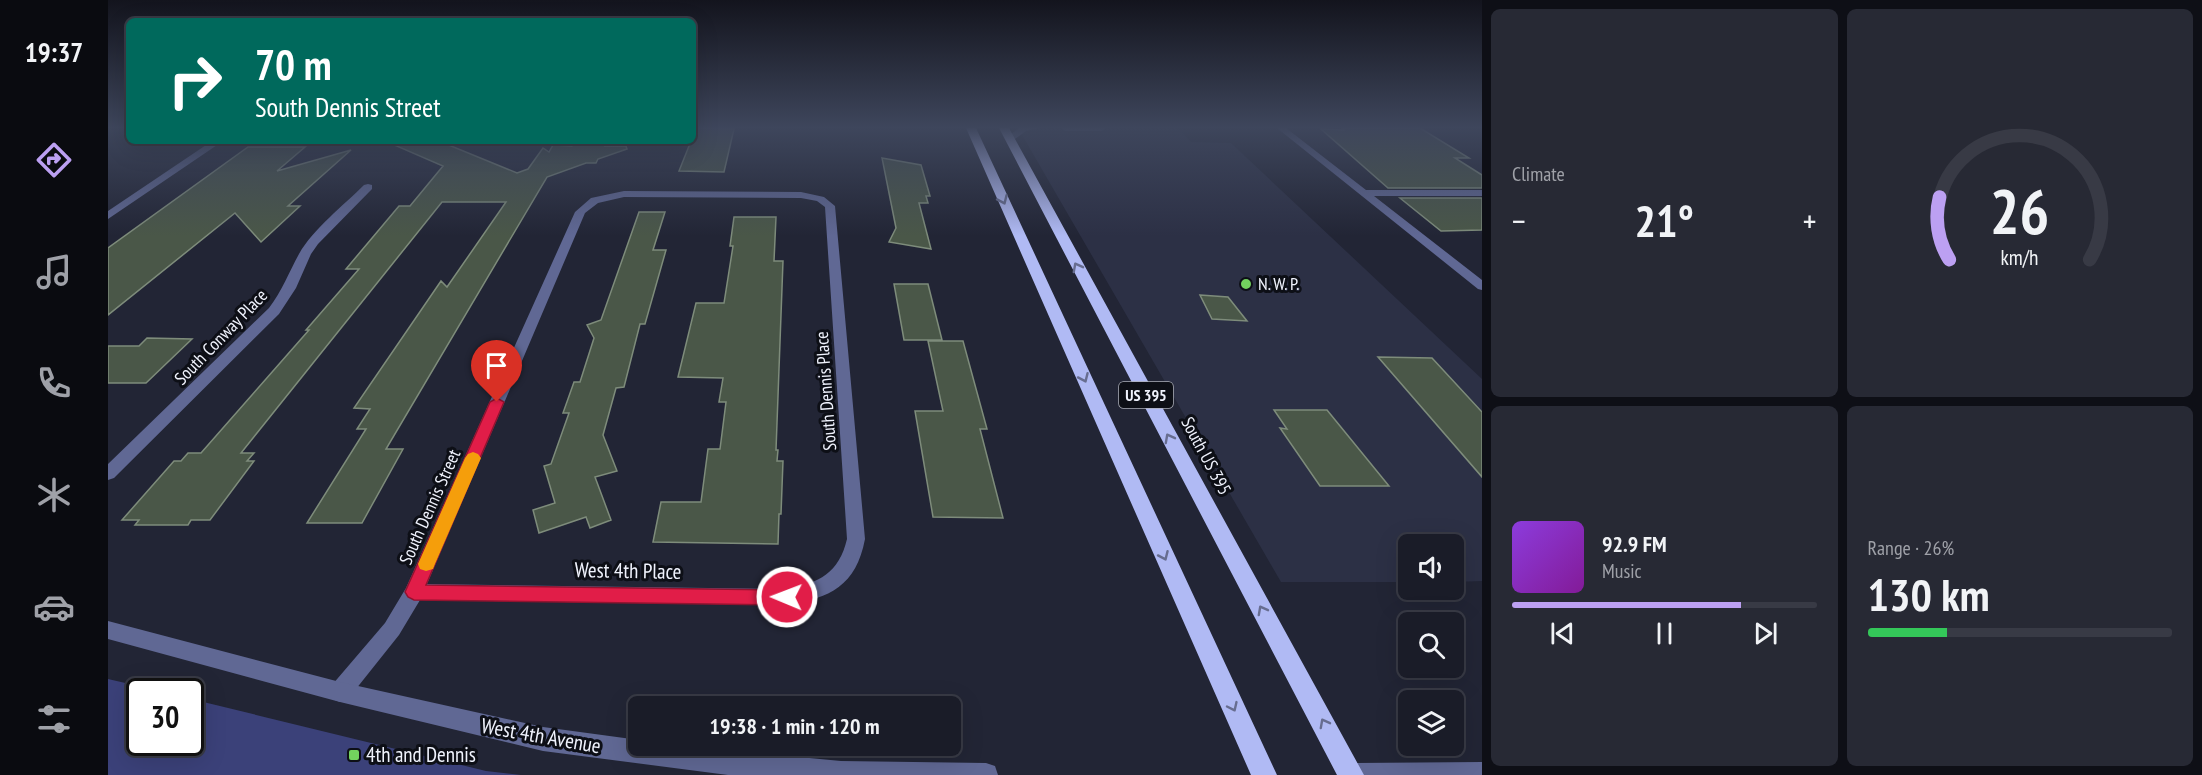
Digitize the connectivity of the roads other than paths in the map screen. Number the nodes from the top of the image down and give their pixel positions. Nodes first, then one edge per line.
1 (184, 164) edge
2 (987, 164) edge
3 (1023, 164) edge
4 (1327, 164) edge
5 (368, 187) dead end
6 (1364, 193) junction
7 (1482, 193) edge
8 (820, 200) joint
9 (108, 216) edge
10 (1482, 286) edge
11 (108, 474) edge
12 (836, 578) joint
13 (414, 592) junction
14 (108, 630) edge
15 (340, 692) junction
16 (1482, 774) edge
17 (986, 775) edge
18 (1264, 775) edge
19 (1353, 775) edge

1 - 9 street
2 -> 18 highway, US 395
19 -> 3 highway, South US 395 / US 395
4 - 6 street
5 - 11 street, South Conway Place
6 - 7 street
6 - 10 street
8 - 12 street, South Dennis Place
8 - 13 street, South Dennis Street
12 - 13 street, West 4th Place
13 - 15 street, South Dennis Street
14 - 15 street, West 4th Avenue
15 - 17 street, West 4th Avenue
16 - 19 street

